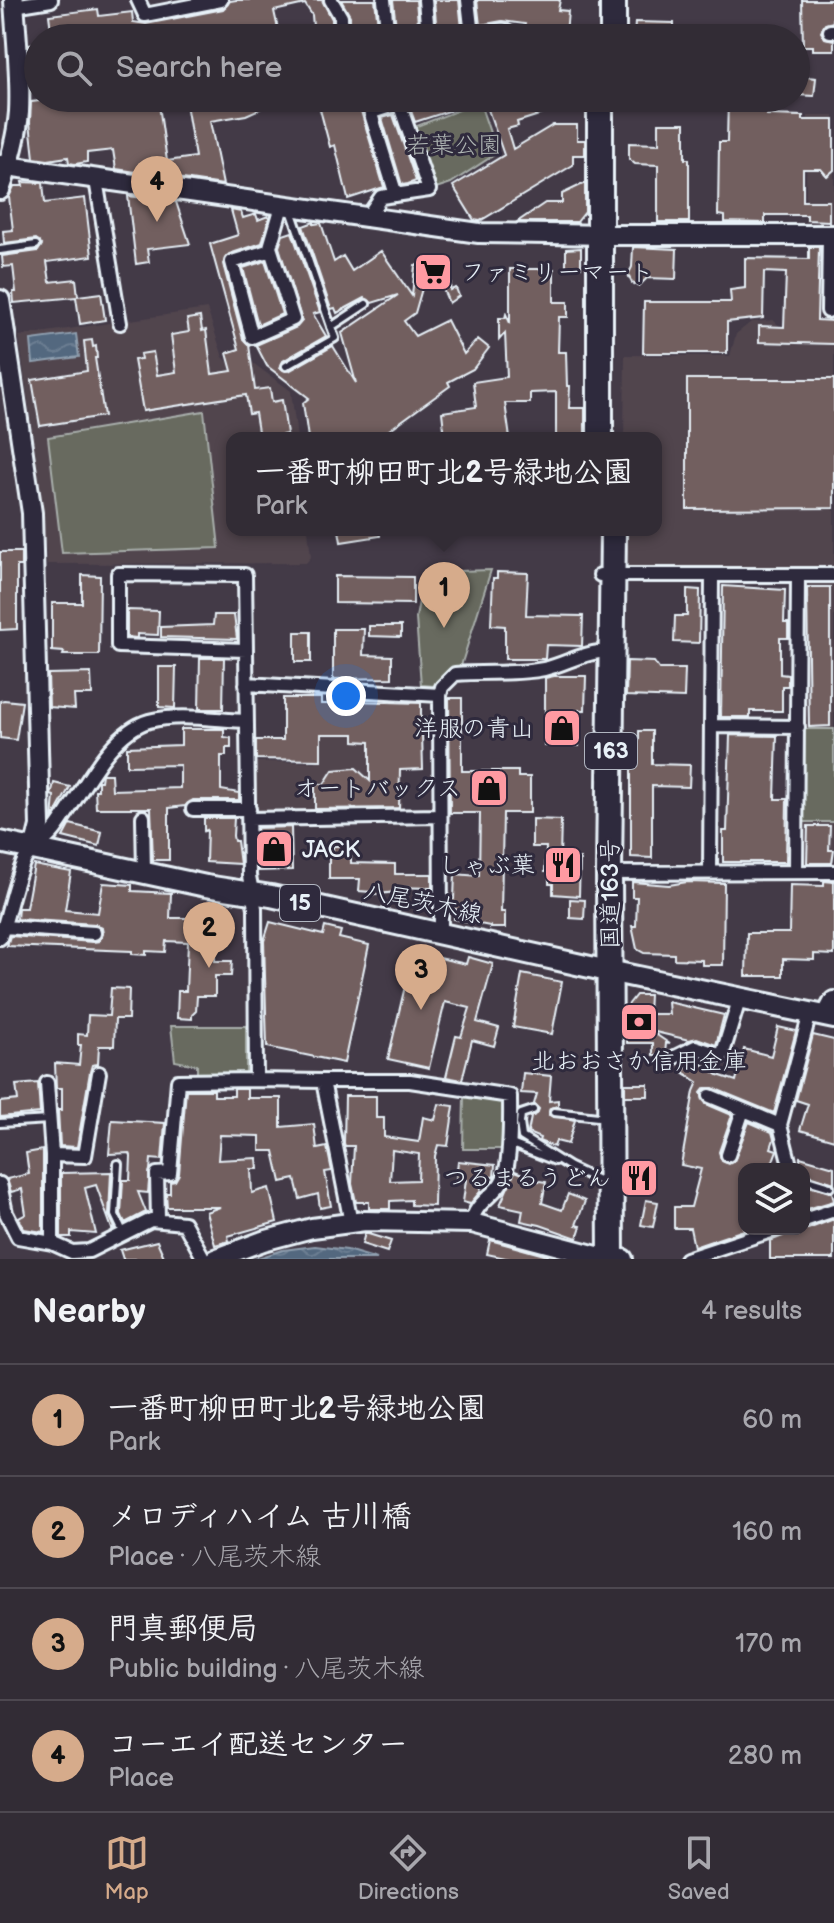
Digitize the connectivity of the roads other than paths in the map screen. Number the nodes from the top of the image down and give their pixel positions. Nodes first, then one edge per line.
1 (51, 0) edge
2 (138, 0) edge
3 (221, 0) edge
4 (331, 0) edge
5 (384, 0) edge
6 (425, 0) edge
7 (468, 0) edge
8 (600, 0) edge
9 (613, 0) edge
10 (14, 3) edge
11 (190, 3) edge
12 (341, 24) edge
13 (387, 24) edge
14 (428, 24) edge
15 (467, 24) edge
16 (600, 24) edge
17 (613, 24) edge
18 (370, 112) edge
19 (381, 112) edge
20 (402, 112) edge
21 (601, 112) edge
22 (612, 112) edge
23 (371, 115) junction
24 (4, 166) edge
25 (96, 180) junction
26 (0, 190) edge
27 (396, 195) junction
28 (286, 206) junction
29 (368, 216) junction
30 (607, 235) junction
31 (831, 235) edge
32 (36, 245) dead end
33 (0, 250) edge
34 (271, 250) junction
35 (0, 300) edge
36 (366, 304) dead end
37 (826, 311) edge
38 (120, 323) dead end
39 (331, 327) junction
40 (286, 366) dead end
41 (600, 432) edge
42 (613, 432) edge
43 (601, 536) edge
44 (612, 536) edge
45 (607, 575) junction
46 (712, 575) junction
47 (798, 575) junction
48 (834, 575) edge
49 (246, 650) junction
50 (599, 652) junction
51 (246, 684) junction
52 (440, 695) junction
53 (247, 721) junction
54 (713, 726) junction
55 (798, 727) junction
56 (193, 809) dead end
57 (249, 814) junction
58 (440, 816) junction
59 (143, 817) dead end
60 (0, 842) edge
61 (34, 850) junction
62 (710, 871) junction
63 (796, 872) junction
64 (834, 872) edge
65 (144, 873) junction
66 (604, 873) junction
67 (252, 893) junction
68 (2, 932) edge
69 (94, 933) dead end
70 (441, 933) junction
71 (605, 970) junction
72 (740, 997) junction
73 (826, 1012) edge
74 (673, 1058) dead end
75 (99, 1073) dead end
76 (256, 1080) junction
77 (323, 1081) junction
78 (47, 1083) dead end
79 (710, 1096) dead end
80 (533, 1110) dead end
81 (743, 1110) junction
82 (554, 1112) dead end
83 (598, 1117) junction
84 (49, 1120) junction
85 (0, 1123) edge
86 (780, 1125) junction
87 (509, 1143) junction
88 (52, 1155) junction
89 (728, 1155) dead end
90 (790, 1163) edge
91 (118, 1164) dead end
92 (570, 1167) junction
93 (598, 1180) junction
94 (810, 1181) edge
95 (0, 1184) edge
96 (830, 1187) dead end
97 (834, 1210) edge
98 (3, 1213) edge
99 (810, 1218) edge
100 (158, 1219) junction
101 (351, 1223) junction
102 (472, 1223) junction
103 (124, 1234) junction
104 (759, 1235) edge
105 (52, 1243) junction
106 (72, 1255) edge
107 (608, 1258) edge
108 (204, 1259) edge
109 (215, 1259) edge
110 (686, 1259) edge

1 - 10 street
2 - 11 street
3 - 11 street
4 - 12 street
5 - 13 street
6 - 14 street
7 - 15 street
8 - 16 highway
9 - 17 highway
10 - 24 street
18 - 23 street
19 - 23 lane
20 - 27 street
21 - 30 highway
22 - 30 highway
23 - 27 street
24 - 25 street
24 - 26 street
25 - 28 street
25 - 38 street
27 - 29 street
28 - 29 street
28 - 34 street
28 - 39 lane
29 - 30 street
30 - 31 street
30 - 41 highway
30 - 42 highway
31 - 37 street
32 - 33 lane
34 - 34 street
35 - 61 street
36 - 39 lane
39 - 40 lane
43 - 45 highway, 国道163号 / 163
44 - 45 highway, 国道163号 / 163
45 - 46 street
45 - 50 highway, 国道163号 / 163
45 - 66 highway, 国道163号 / 163
46 - 47 street
46 - 54 street
47 - 48 street
47 - 55 street
49 - 49 street
49 - 51 street
50 - 52 street
50 - 66 highway, 国道163号 / 163
51 - 52 street
51 - 53 street
52 - 58 street
53 - 57 street
53 - 61 street
54 - 55 street
54 - 62 street
55 - 63 street
56 - 57 street
57 - 58 street
57 - 67 street
58 - 70 street
59 - 65 street
60 - 61 main road, 八尾茨木線 / 15
61 - 65 main road, 八尾茨木線 / 15
61 - 68 street
62 - 63 street
62 - 66 street
63 - 64 street
65 - 67 main road, 八尾茨木線 / 15
66 - 71 highway, 国道163号 / 163
67 - 70 main road, 八尾茨木線 / 15
67 - 76 street
68 - 69 street
70 - 71 main road, 八尾茨木線 / 15
71 - 72 main road, 八尾茨木線 / 15
71 - 83 highway, 国道163号 / 163
71 - 107 highway, 国道163号 / 163
72 - 73 main road, 八尾茨木線 / 15
72 - 74 street
73 - 86 street
75 - 88 street
76 - 77 street
76 - 100 street
77 - 87 street
77 - 101 street
78 - 84 street
79 - 81 street
80 - 92 lane
81 - 86 street
81 - 89 street
82 - 83 lane
83 - 93 highway, 国道163号 / 163
84 - 85 lane
84 - 88 street
86 - 90 street
87 - 92 lane
87 - 102 street
88 - 105 street
91 - 103 lane
92 - 93 lane
93 - 107 highway, 国道163号 / 163
94 - 96 lane
95 - 98 street
97 - 99 street
98 - 105 street
100 - 103 street
100 - 108 street
101 - 102 street
101 - 109 street
102 - 107 street
103 - 106 street
104 - 110 street
105 - 106 street

